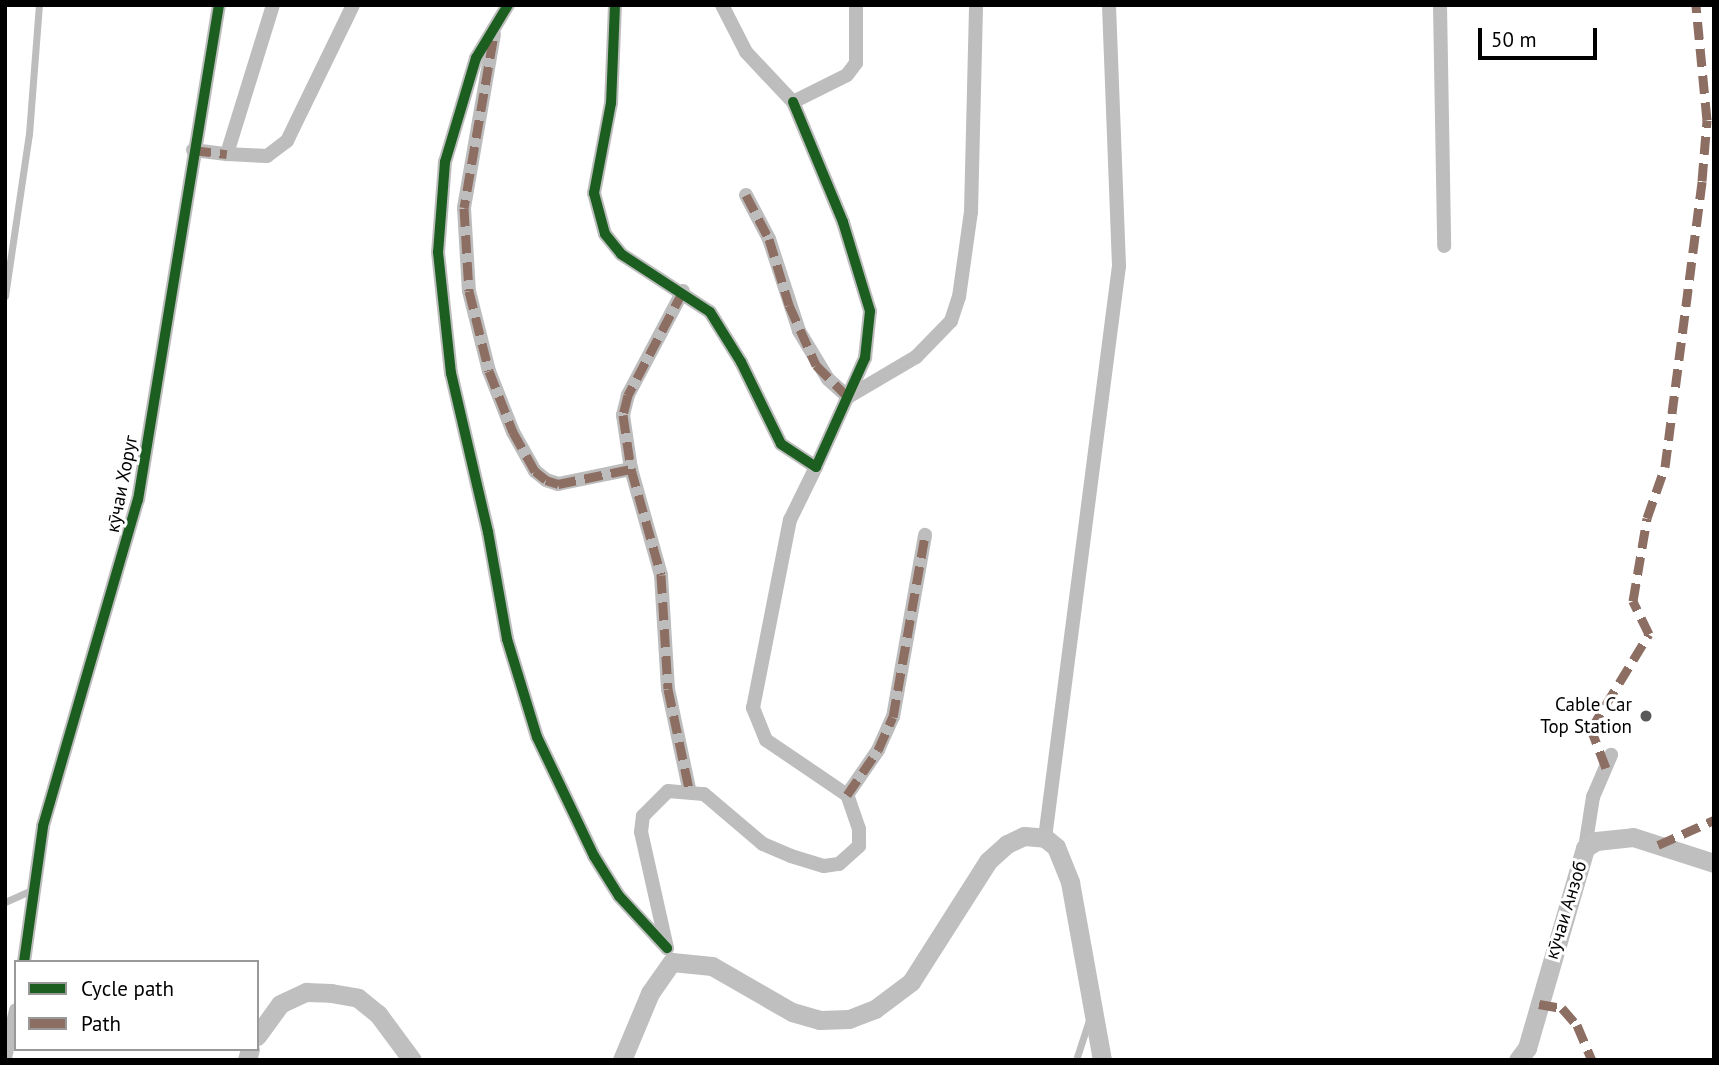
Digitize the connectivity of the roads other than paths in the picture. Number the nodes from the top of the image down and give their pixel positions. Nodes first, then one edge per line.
1 (39, 5) edge
2 (219, 5) edge
3 (273, 5) edge
4 (353, 5) edge
5 (508, 5) edge
6 (615, 5) edge
7 (722, 5) edge
8 (856, 5) edge
9 (976, 5) edge
10 (1109, 5) edge
11 (1440, 5) edge
12 (497, 19) junction
13 (793, 102) junction
14 (194, 150) junction
15 (226, 154) junction
16 (746, 195) dead end
17 (1444, 246) dead end
18 (683, 292) junction
19 (5, 296) edge
20 (848, 397) junction
21 (816, 467) junction
22 (631, 469) junction
23 (925, 536) dead end
24 (1611, 755) dead end
25 (689, 789) junction
26 (847, 795) junction
27 (1045, 838) junction
28 (1585, 848) junction
29 (1714, 863) edge
30 (32, 890) junction
31 (5, 902) edge
32 (670, 955) junction
33 (24, 960) edge
34 (1094, 1005) junction
35 (14, 1019) edge
36 (259, 1033) edge
37 (5, 1058) edge
38 (412, 1060) edge
39 (622, 1060) edge
40 (1076, 1060) edge
41 (1102, 1060) edge
42 (1518, 1060) edge

1 - 19 lane
2 - 14 street, кӯчаи Хоруг
3 - 15 street
4 - 15 street
5 - 12 street
6 - 18 street
7 - 13 street
8 - 13 street
9 - 20 street
10 - 27 street
11 - 17 street
12 - 22 street
12 - 32 street
13 - 20 street
14 - 15 street
14 - 30 street, кӯчаи Хоруг
16 - 20 street
18 - 21 street
18 - 22 street
20 - 21 street
21 - 26 street
22 - 25 street
23 - 26 street
24 - 28 street
25 - 26 street
25 - 32 street
27 - 32 street
27 - 34 street
28 - 29 street, кӯчаи Анзоб
28 - 42 street, кӯчаи Анзоб
30 - 31 lane
30 - 33 street, кӯчаи Хоруг
32 - 39 street
34 - 40 lane
34 - 41 street
35 - 37 street
36 - 38 street

